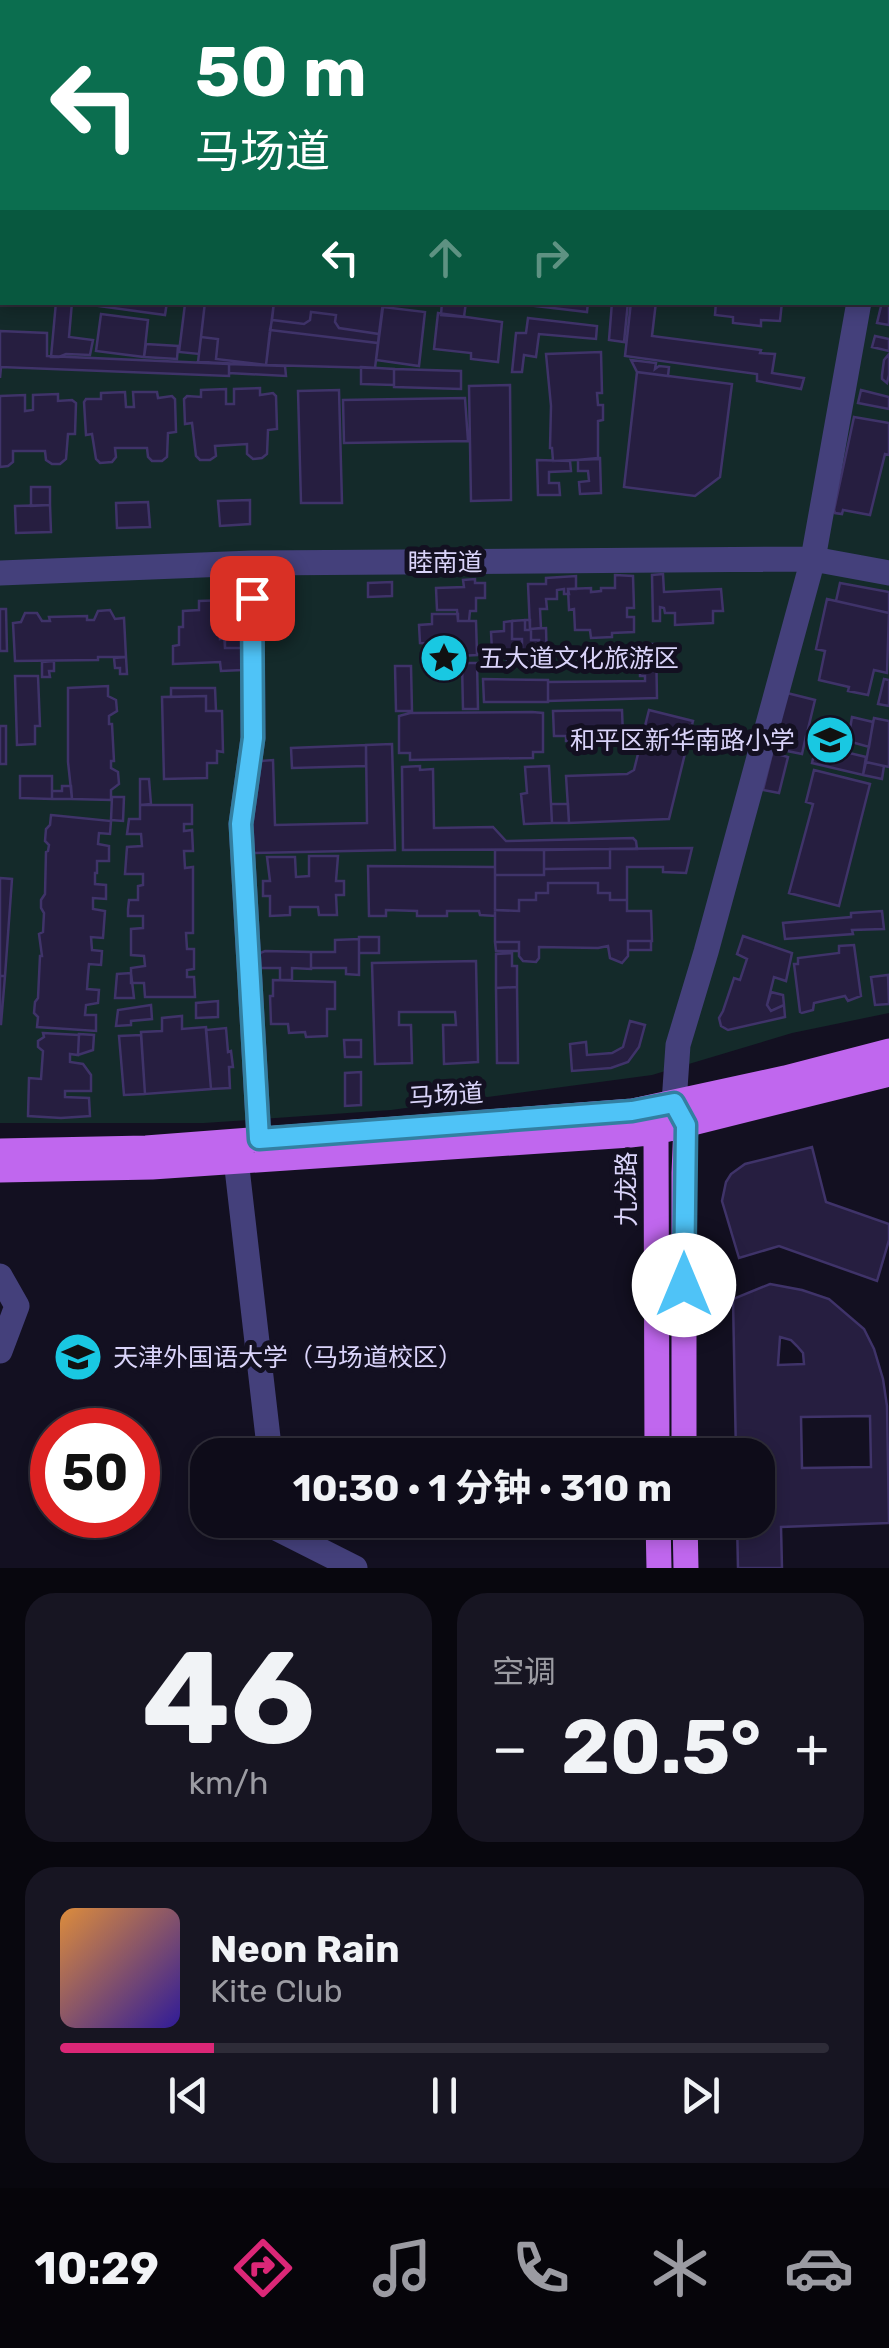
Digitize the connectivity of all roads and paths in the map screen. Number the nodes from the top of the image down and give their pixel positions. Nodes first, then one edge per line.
1 (858, 305) edge
2 (813, 559) junction
3 (252, 563) junction
4 (0, 573) edge
5 (889, 573) edge
6 (889, 1051) edge
7 (889, 1074) edge
8 (728, 1101) junction
9 (676, 1121) junction
10 (243, 1147) junction
11 (0, 1150) edge
12 (0, 1170) edge
13 (684, 1173) junction
14 (0, 1276) edge
15 (0, 1351) edge
16 (269, 1438) edge
17 (657, 1438) edge
18 (684, 1438) edge
19 (296, 1538) edge
20 (658, 1538) edge
21 (685, 1538) edge
22 (354, 1568) edge
23 (658, 1568) edge
24 (686, 1568) edge

1 - 2 street
2 - 3 street, 睦南道
2 - 5 street, 睦南道
2 - 9 street
3 - 4 street, 睦南道
3 - 10 street
6 - 8 main road, 马场道
7 - 8 main road, 马场道
8 - 9 main road, 马场道
8 - 13 main road
9 - 10 main road, 马场道
9 - 13 main road
9 - 17 main road, 九龙路
10 - 11 main road, 马场道
10 - 12 main road, 马场道
10 - 16 street
13 - 18 main road
14 - 15 street
19 - 22 street
20 - 23 main road
21 - 24 main road

